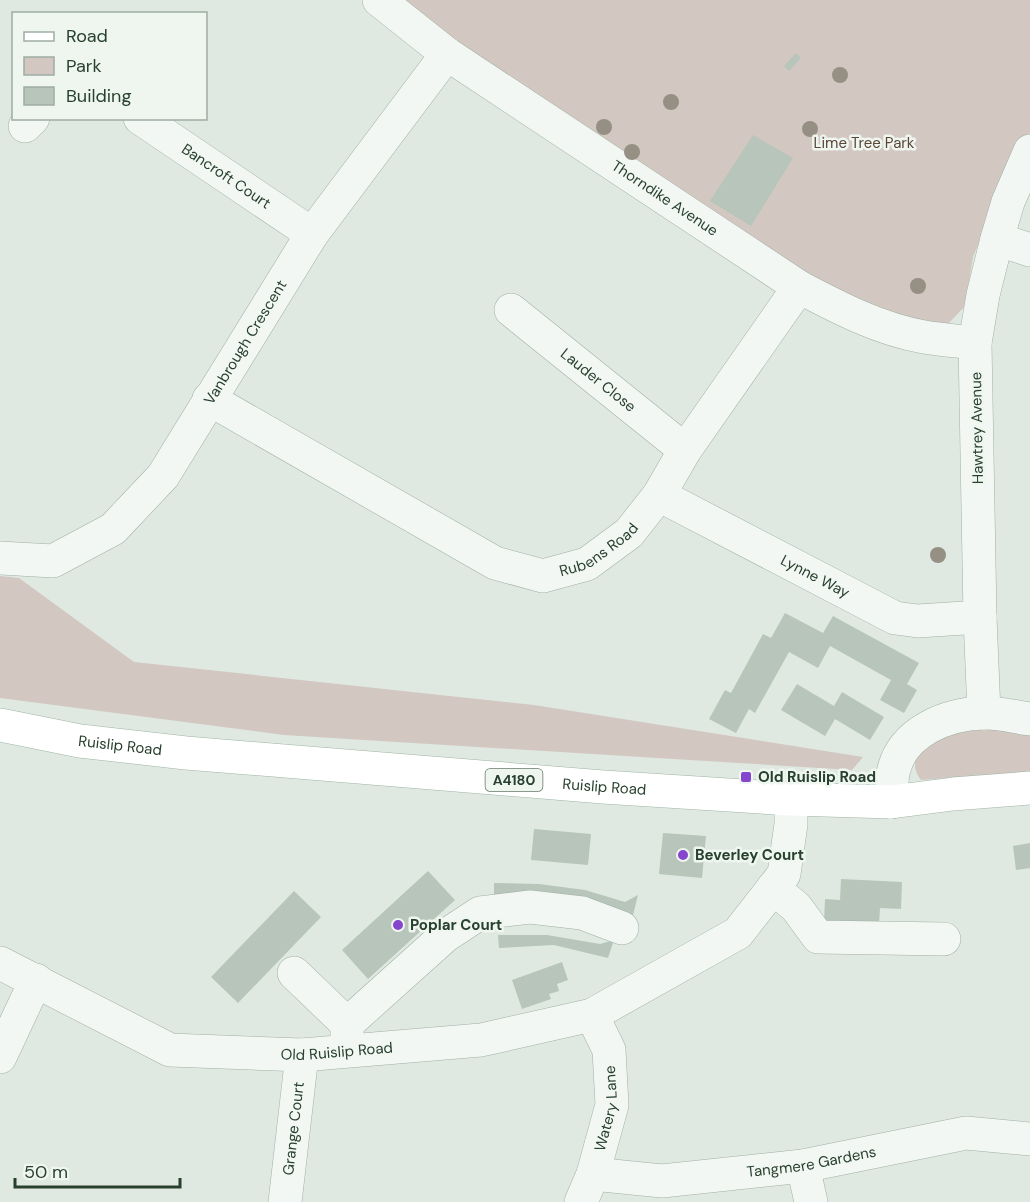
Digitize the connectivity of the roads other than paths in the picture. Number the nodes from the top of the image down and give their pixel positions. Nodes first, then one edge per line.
1 (379, 0) edge
2 (447, 54) junction
3 (143, 120) edge
4 (1030, 151) edge
5 (312, 234) junction
6 (997, 239) junction
7 (1030, 250) edge
8 (800, 287) junction
9 (511, 310) dead end
10 (975, 343) junction
11 (209, 399) junction
12 (685, 450) junction
13 (659, 495) junction
14 (0, 558) edge
15 (980, 617) junction
16 (984, 713) junction
17 (1030, 719) edge
18 (0, 725) edge
19 (1030, 788) edge
20 (791, 799) junction
21 (891, 802) junction
22 (773, 888) junction
23 (622, 928) dead end
24 (944, 939) dead end
25 (0, 963) edge
26 (294, 973) dead end
27 (36, 980) junction
28 (592, 1015) junction
29 (347, 1038) junction
30 (302, 1055) junction
31 (0, 1057) edge
32 (1030, 1139) edge
33 (803, 1166) junction
34 (587, 1188) edge
35 (285, 1202) edge
36 (811, 1202) edge

1 - 2 street, Thorndike Avenue
2 - 5 street, Vanbrough Crescent
2 - 8 street, Thorndike Avenue
3 - 5 street, Bancroft Court
4 - 6 street, Hawtrey Avenue
5 - 11 street, Vanbrough Crescent
6 - 7 street
6 - 10 street, Hawtrey Avenue
8 - 10 street, Thorndike Avenue
8 - 12 street, Rubens Road
9 - 12 street, Lauder Close
10 - 15 street, Hawtrey Avenue
11 - 13 street, Rubens Road
11 - 14 street, Vanbrough Crescent
12 - 13 street, Rubens Road
13 - 15 street, Lynne Way
15 - 16 street, Hawtrey Avenue
16 - 17 street
16 - 21 street
18 - 20 main road, Ruislip Road / A4180
19 - 21 main road, Ruislip Road / A4180
20 - 21 main road, Ruislip Road / A4180
20 - 22 street, Old Ruislip Road
22 - 24 street
22 - 28 street, Old Ruislip Road
23 - 29 street
25 - 27 street, Old Ruislip Road
26 - 29 street
27 - 30 street, Old Ruislip Road
27 - 31 street
28 - 29 street, Old Ruislip Road
28 - 34 street, Watery Lane
29 - 30 street, Old Ruislip Road
30 - 35 street, Grange Court
32 - 33 street, Tangmere Gardens
33 - 34 street, Tangmere Gardens
33 - 36 street

